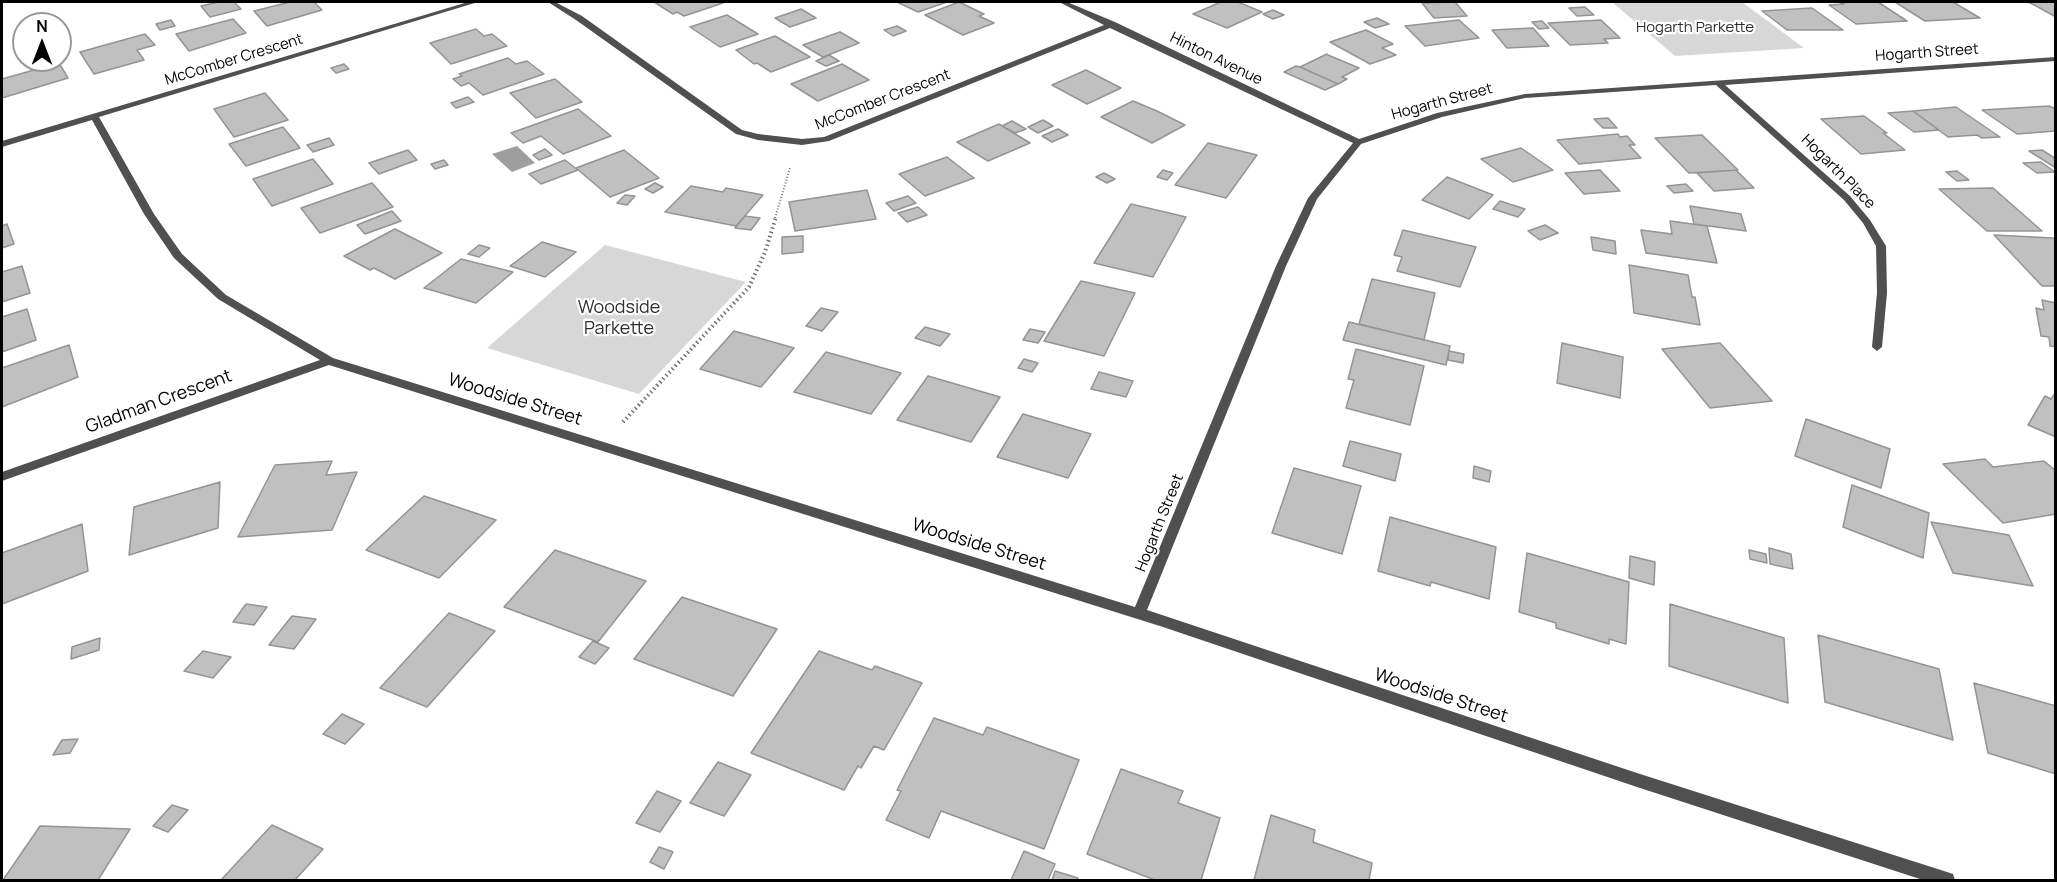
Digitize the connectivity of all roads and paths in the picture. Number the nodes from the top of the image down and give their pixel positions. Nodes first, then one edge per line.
1 (474, 2) edge
2 (551, 2) edge
3 (1062, 2) edge
4 (1112, 24) junction
5 (2055, 59) edge
6 (1718, 82) junction
7 (94, 116) junction
8 (797, 142) junction
9 (1358, 142) junction
10 (2, 144) edge
11 (1877, 347) dead end
12 (329, 361) junction
13 (600, 445) junction
14 (2, 477) edge
15 (1139, 614) junction
16 (1947, 880) edge

1 - 7 street, McComber Crescent
2 - 8 street, McComber Crescent
3 - 4 street, Hinton Avenue
4 - 8 street, McComber Crescent
4 - 9 street, Hinton Avenue
5 - 6 street, Hogarth Street
6 - 9 street, Hogarth Street
6 - 11 street, Hogarth Place
7 - 10 street, McComber Crescent
7 - 12 street, Woodside Street
8 - 13 path
9 - 15 street, Hogarth Street
12 - 13 street, Woodside Street
12 - 14 street, Gladman Crescent
13 - 15 street, Woodside Street
15 - 16 street, Woodside Street

